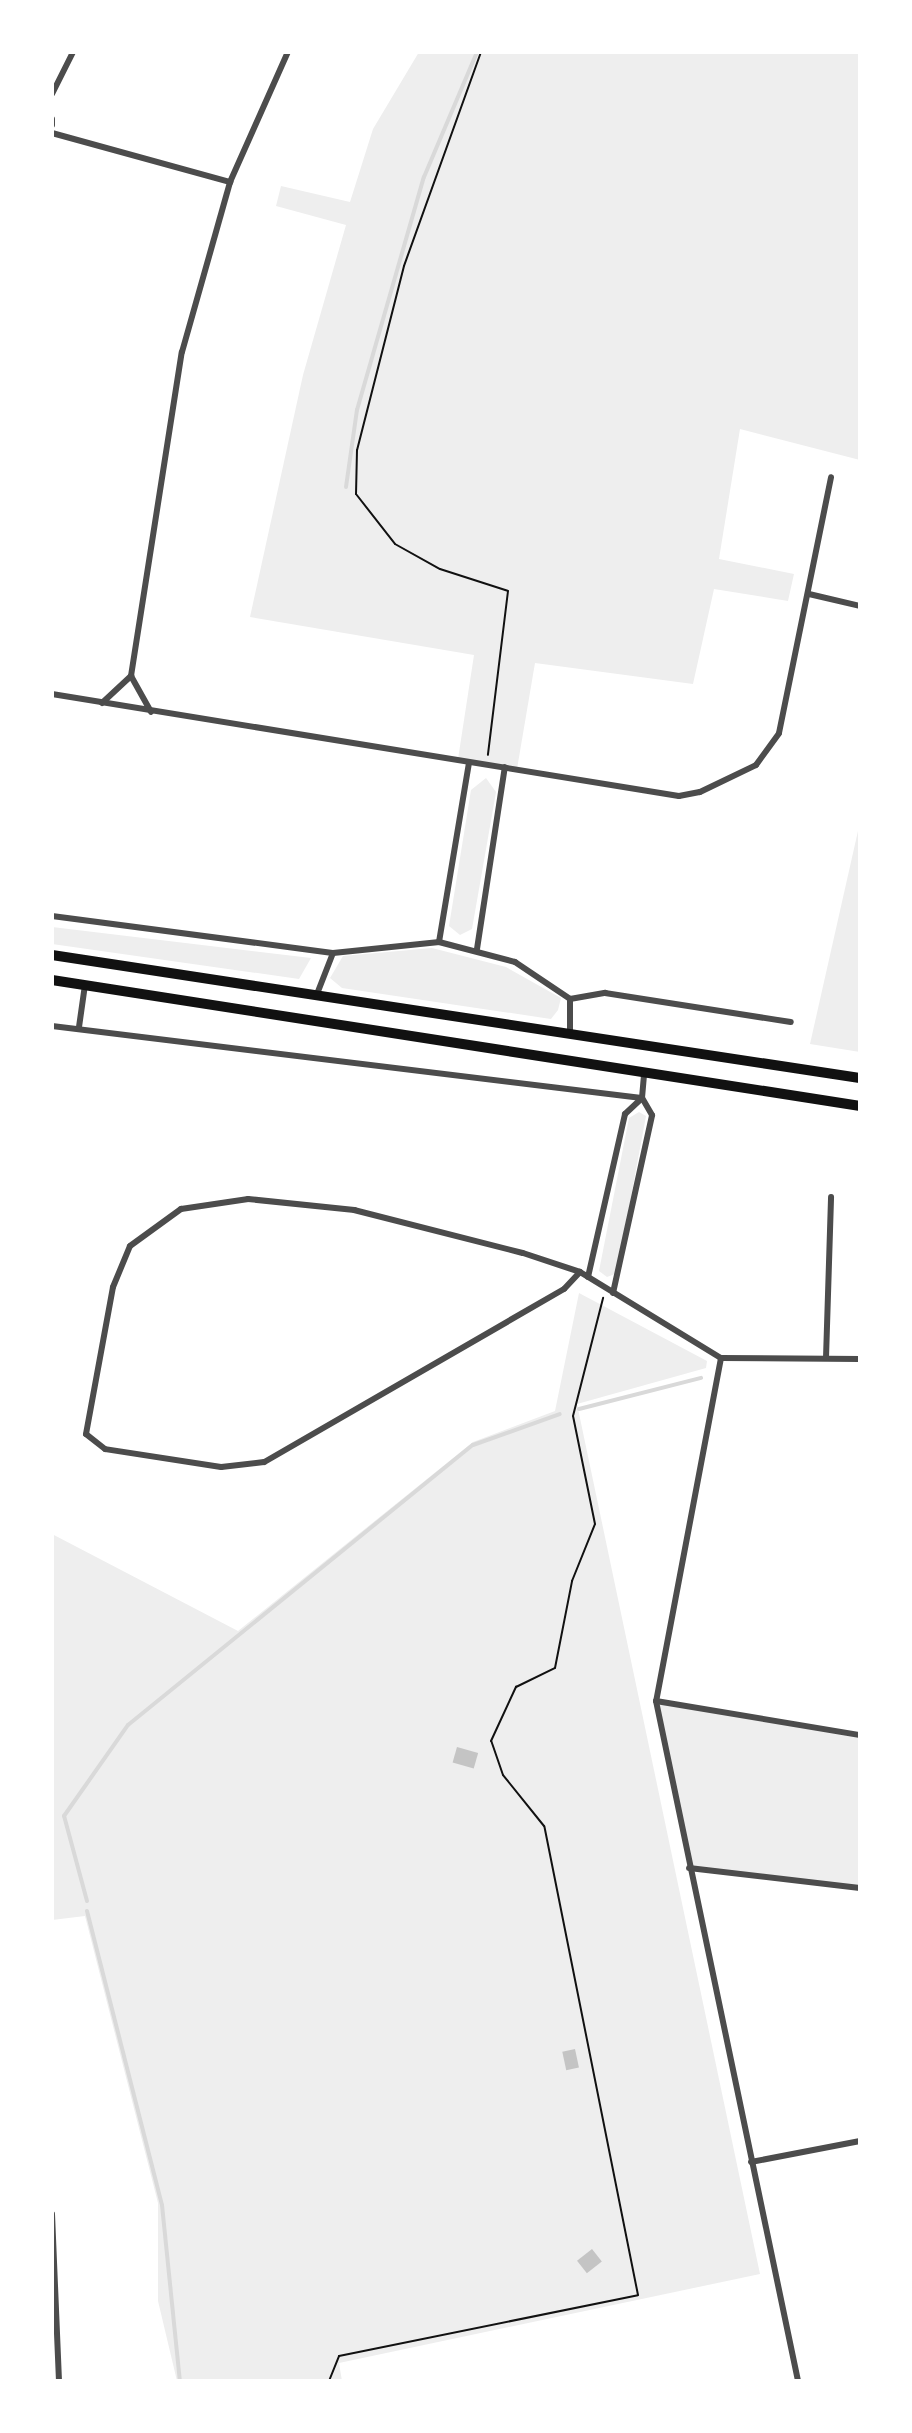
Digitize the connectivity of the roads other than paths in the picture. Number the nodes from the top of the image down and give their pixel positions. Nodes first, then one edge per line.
1 (73, 52) edge
2 (288, 52) edge
3 (52, 94) edge
4 (52, 119) edge
5 (52, 125) edge
6 (52, 133) edge
7 (230, 182) junction
8 (831, 477) dead end
9 (809, 594) junction
10 (860, 606) edge
11 (131, 676) junction
12 (52, 694) edge
13 (102, 703) junction
14 (151, 712) junction
15 (469, 762) junction
16 (505, 767) junction
17 (52, 916) edge
18 (439, 942) junction
19 (477, 949) junction
20 (333, 953) junction
21 (52, 955) edge
22 (52, 980) edge
23 (85, 985) junction
24 (317, 994) junction
25 (570, 999) junction
26 (791, 1022) dead end
27 (52, 1026) edge
28 (79, 1027) junction
29 (570, 1032) junction
30 (644, 1073) junction
31 (860, 1078) edge
32 (642, 1098) junction
33 (860, 1106) edge
34 (831, 1197) dead end
35 (580, 1272) junction
36 (588, 1277) junction
37 (610, 1292) junction
38 (721, 1358) junction
39 (826, 1358) junction
40 (860, 1359) edge
41 (656, 1701) junction
42 (860, 1735) edge
43 (689, 1868) junction
44 (860, 1888) edge
45 (860, 2141) edge
46 (751, 2162) junction
47 (52, 2214) edge
48 (59, 2381) edge
49 (798, 2381) edge

1 - 3 street
2 - 7 street
4 - 5 street
6 - 7 street
7 - 11 street
8 - 9 street
9 - 10 street
9 - 16 street
11 - 13 street
11 - 14 street
12 - 13 street
13 - 14 street
14 - 15 street
15 - 16 street
15 - 18 street
16 - 19 street
17 - 20 street
18 - 19 street
18 - 20 street
19 - 25 street
20 - 24 street
21 - 24 highway
22 - 23 highway
23 - 28 street
23 - 30 highway
24 - 29 highway
25 - 26 street
25 - 29 street
27 - 28 street
28 - 32 street
29 - 31 highway
30 - 32 street
30 - 33 highway
32 - 36 street
32 - 37 street
34 - 39 street
35 - 35 street
35 - 36 street
36 - 37 street
37 - 38 street
38 - 39 street
38 - 41 street
39 - 40 street
41 - 42 street
41 - 43 street
43 - 44 street
43 - 46 street
45 - 46 street
46 - 49 street
47 - 48 street

